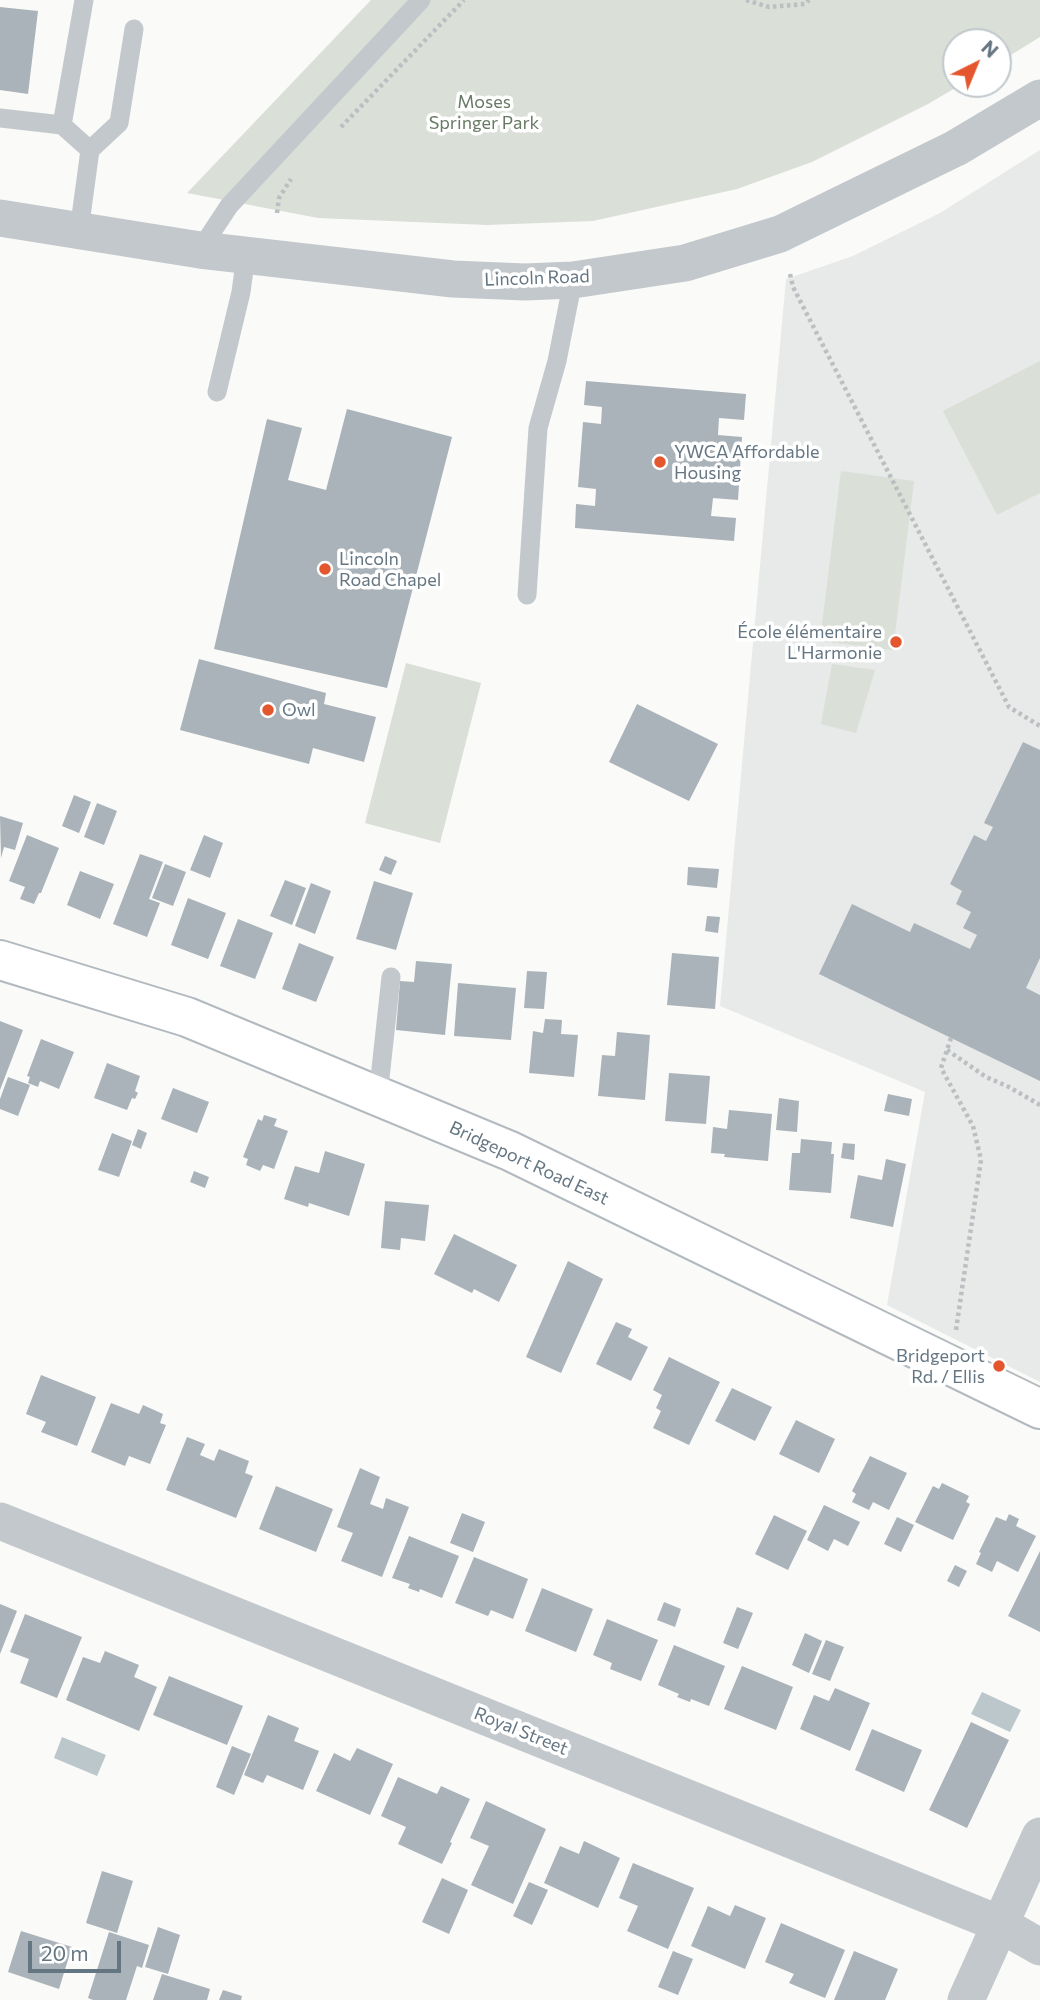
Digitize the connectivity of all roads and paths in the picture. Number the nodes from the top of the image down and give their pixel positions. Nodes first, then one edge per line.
1 (84, 0) edge
2 (421, 0) edge
3 (464, 0) edge
4 (746, 0) edge
5 (809, 0) edge
6 (134, 29) dead end
7 (1040, 98) edge
8 (0, 118) edge
9 (62, 125) junction
10 (341, 127) dead end
11 (90, 150) junction
12 (293, 176) dead end
13 (277, 213) dead end
14 (0, 218) edge
15 (79, 231) junction
16 (200, 250) junction
17 (246, 255) junction
18 (790, 274) dead end
19 (573, 280) junction
20 (217, 392) dead end
21 (527, 595) dead end
22 (1040, 726) edge
23 (0, 960) edge
24 (391, 977) dead end
25 (951, 1038) dead end
26 (947, 1050) junction
27 (378, 1096) junction
28 (1040, 1105) edge
29 (954, 1338) dead end
30 (1040, 1409) edge
31 (0, 1521) edge
32 (1040, 1836) edge
33 (1000, 1924) junction
34 (1040, 1947) edge
35 (966, 2000) edge

1 - 9 lane
2 - 16 lane
3 - 10 path
4 - 5 path
6 - 11 lane
7 - 19 street, Lincoln Road
8 - 9 lane
9 - 11 lane
11 - 15 lane
12 - 13 path
14 - 15 street, Lincoln Road
15 - 16 street, Lincoln Road
16 - 17 street, Lincoln Road
17 - 19 street, Lincoln Road
17 - 20 lane
18 - 22 path
19 - 21 lane
23 - 27 main road, Bridgeport Road East
24 - 27 lane
25 - 26 path
26 - 28 path
26 - 29 path
27 - 30 main road, Bridgeport Road East
31 - 33 street, Royal Street
32 - 33 street
33 - 34 street, Royal Street
33 - 35 street

